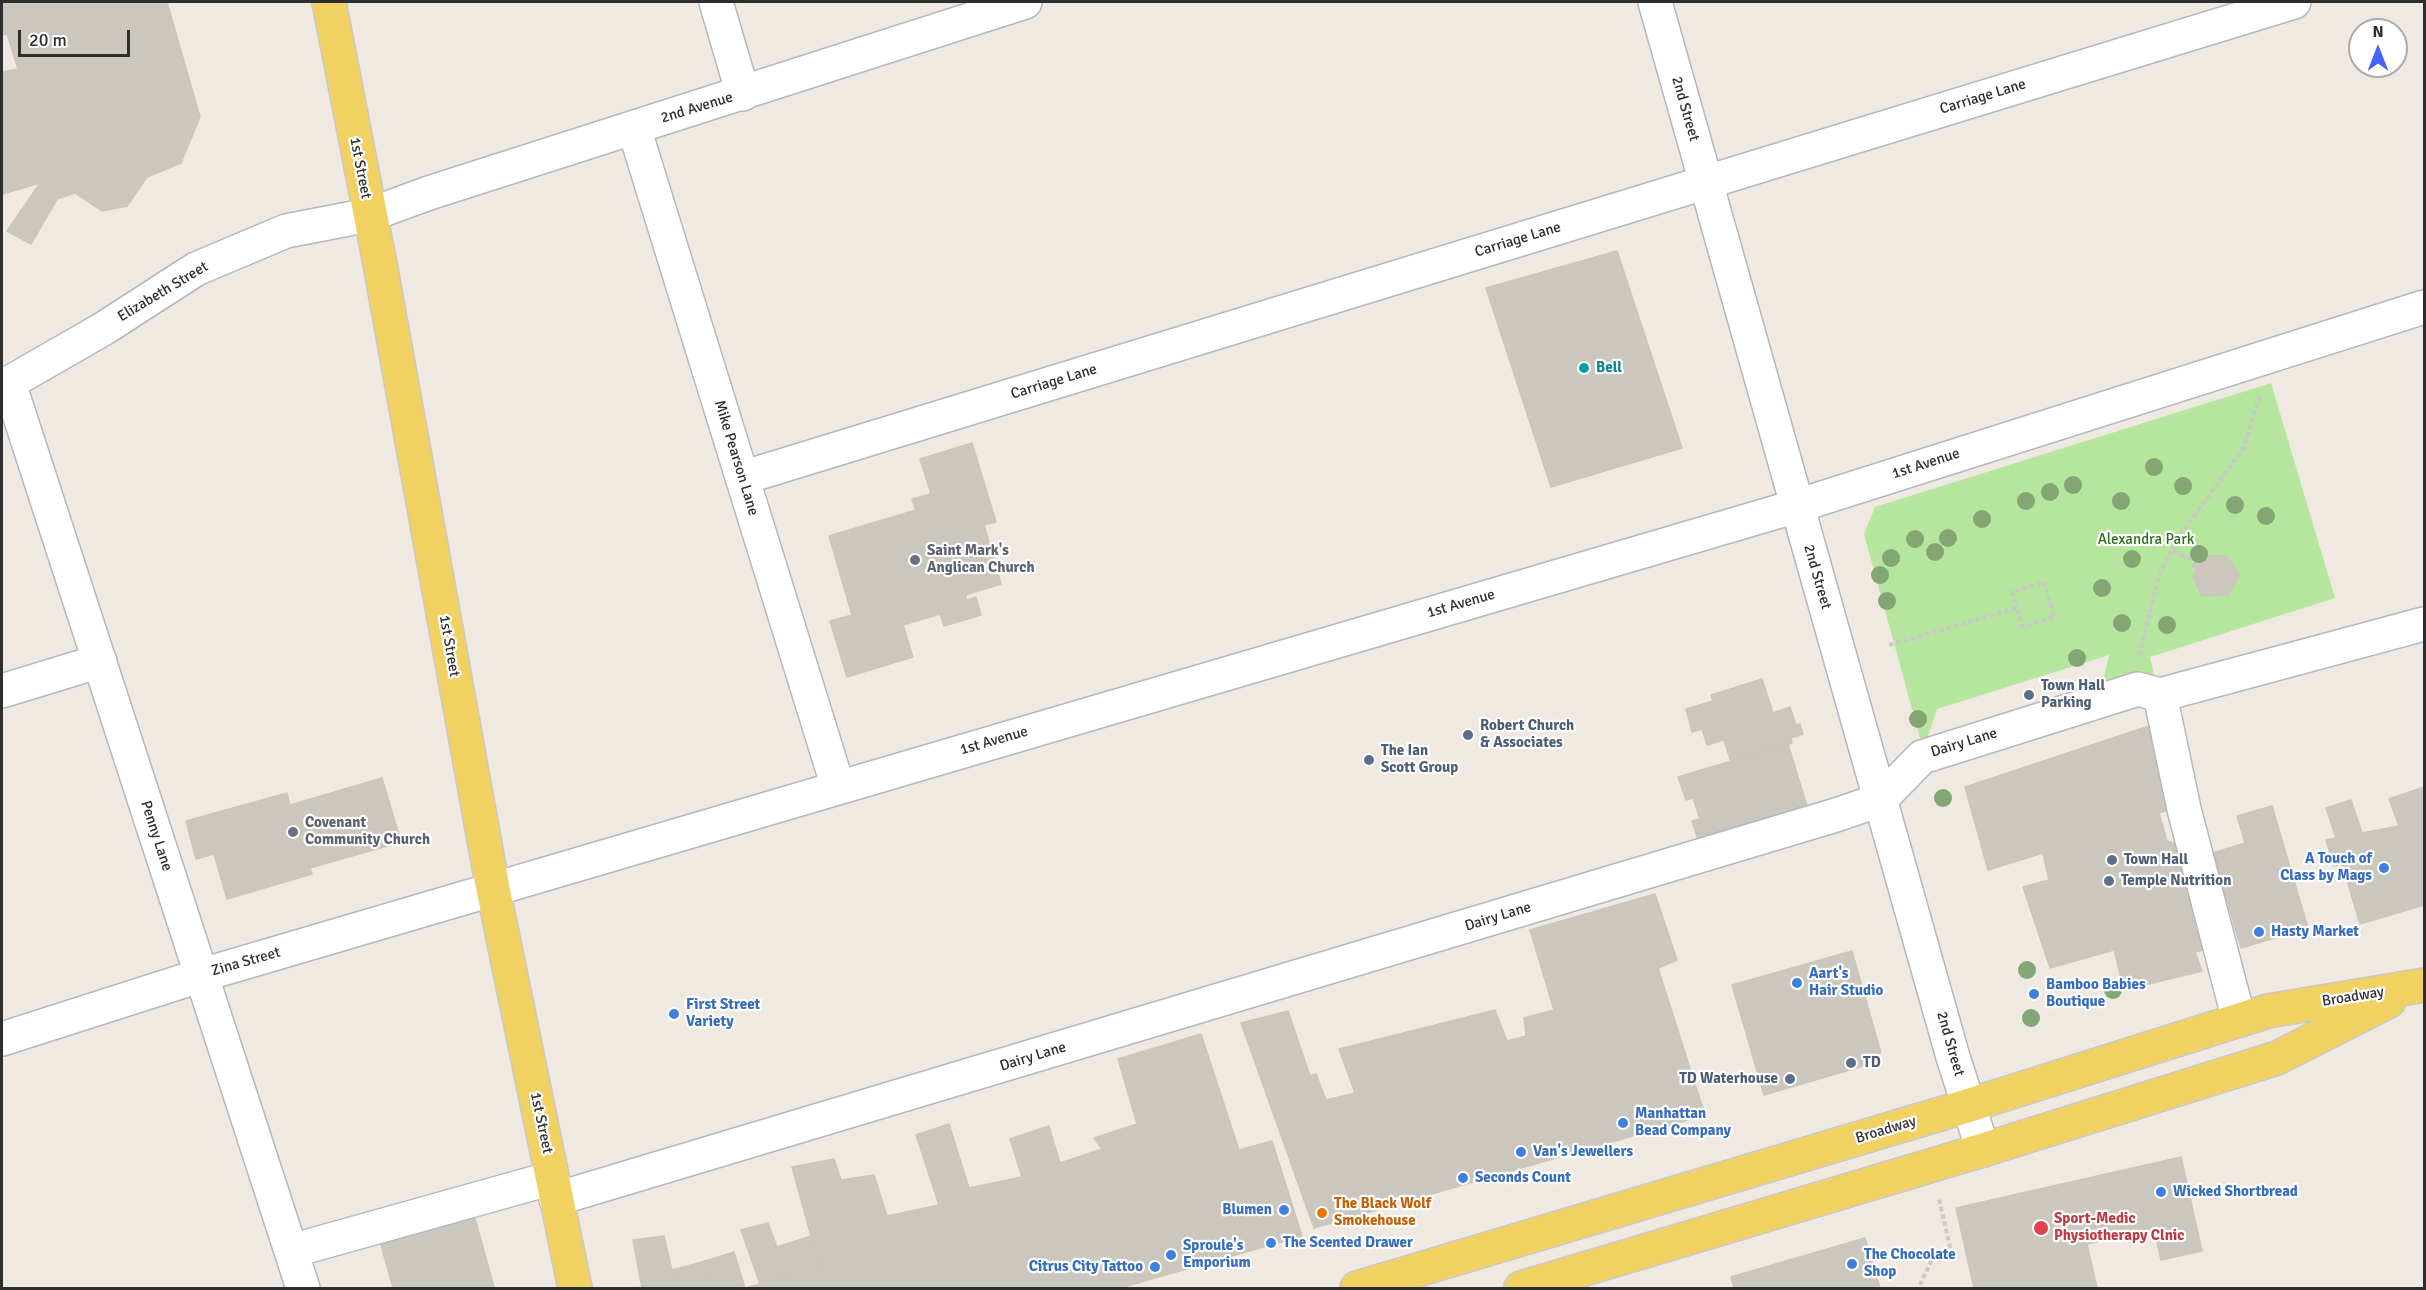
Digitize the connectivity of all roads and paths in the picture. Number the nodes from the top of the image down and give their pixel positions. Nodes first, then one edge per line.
1 (328, 2) edge
2 (717, 2) edge
3 (1025, 2) edge
4 (1655, 2) edge
5 (2294, 2) edge
6 (743, 94) junction
7 (634, 128) junction
8 (1706, 182) junction
9 (369, 214) junction
10 (2424, 307) edge
11 (2252, 362) junction
12 (5, 385) edge
13 (742, 478) junction
14 (1797, 506) junction
15 (2173, 551) junction
16 (2194, 562) dead end
17 (2017, 608) junction
18 (2424, 624) edge
19 (1889, 645) dead end
20 (99, 661) junction
21 (2, 691) edge
22 (2149, 692) junction
23 (838, 787) junction
24 (1880, 800) junction
25 (493, 889) junction
26 (202, 975) junction
27 (2421, 986) edge
28 (2239, 1020) junction
29 (2, 1040) edge
30 (1967, 1106) junction
31 (1983, 1150) junction
32 (1932, 1166) junction
33 (554, 1189) junction
34 (291, 1251) junction
35 (1920, 1285) dead end
36 (303, 1288) edge
37 (575, 1288) edge
38 (1357, 1288) edge
39 (1521, 1288) edge

1 - 9 main road, 1st Street
2 - 6 street
3 - 6 street, 2nd Avenue
4 - 8 street, 2nd Street
5 - 8 street, Carriage Lane
6 - 7 street, 2nd Avenue
7 - 9 street, 2nd Avenue
7 - 13 street, Mike Pearson Lane
8 - 13 street, Carriage Lane
8 - 14 street, 2nd Street
9 - 12 street, Elizabeth Street
9 - 25 main road, 1st Street
10 - 11 street, 1st Avenue
11 - 14 street, 1st Avenue
11 - 15 path
12 - 20 street, Penny Lane
13 - 23 street, Mike Pearson Lane
14 - 23 street, 1st Avenue
14 - 24 street, 2nd Street
15 - 16 path
15 - 22 path
17 - 17 path
17 - 19 path
18 - 22 street, Dairy Lane
20 - 21 street
20 - 26 street, Penny Lane
22 - 24 street, Dairy Lane
22 - 28 street
23 - 25 street, 1st Avenue
24 - 30 street, 2nd Street
24 - 33 street, Dairy Lane
25 - 26 street, Zina Street
25 - 33 main road, 1st Street
26 - 29 street, Zina Street
26 - 34 street, Penny Lane
27 - 28 main road, Broadway
27 - 31 main road, Broadway
28 - 30 main road, Broadway
30 - 31 street, 2nd Street
30 - 38 main road, Broadway
31 - 32 main road, Broadway
32 - 35 path
32 - 39 main road, Broadway
33 - 34 street, Dairy Lane
33 - 37 main road, 1st Street
34 - 36 street, Penny Lane

